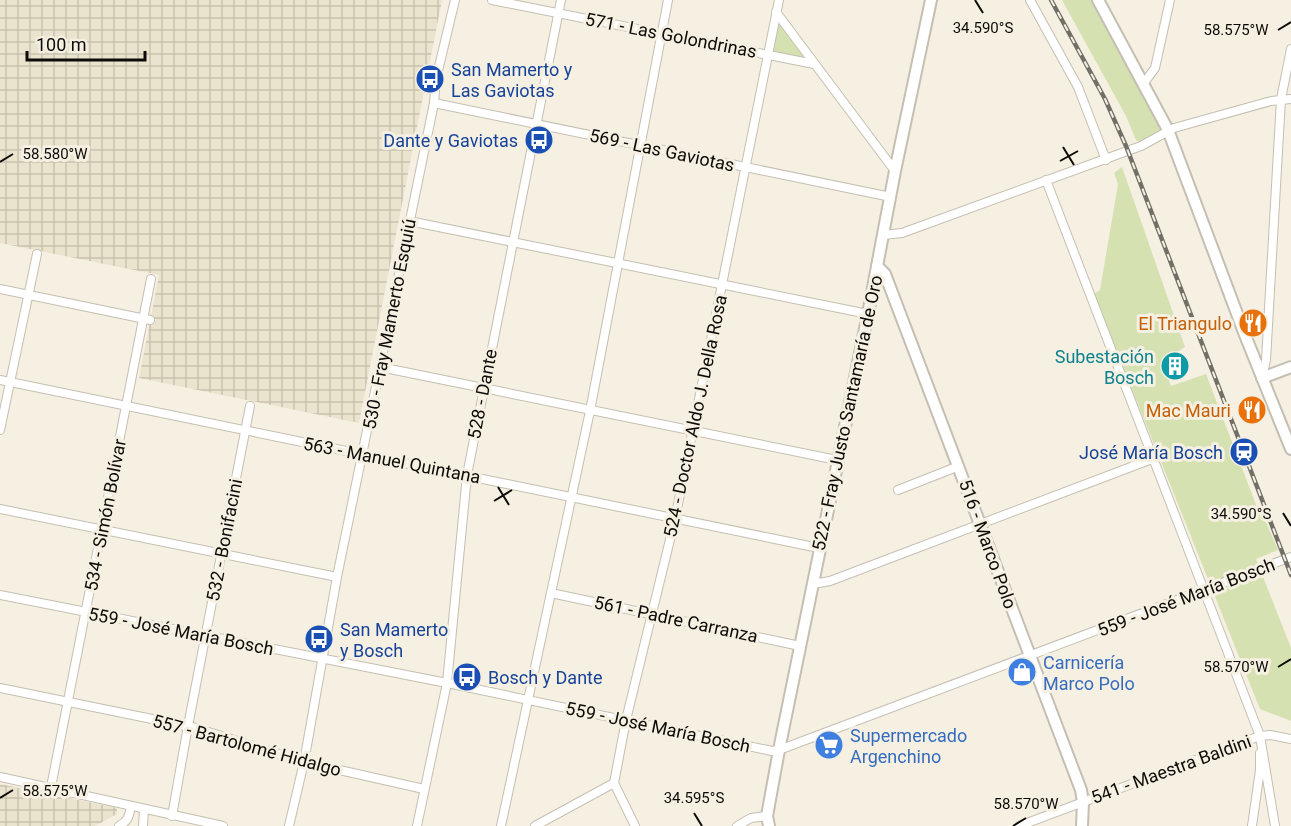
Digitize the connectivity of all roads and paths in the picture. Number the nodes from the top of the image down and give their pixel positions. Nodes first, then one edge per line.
1 (455, 0) edge
2 (492, 0) edge
3 (561, 0) edge
4 (668, 0) edge
5 (779, 0) edge
6 (931, 0) edge
7 (1030, 0) edge
8 (1098, 0) edge
9 (1170, 0) edge
10 (776, 12) junction
11 (558, 13) junction
12 (661, 32) junction
13 (1291, 49) edge
14 (768, 54) junction
15 (814, 64) junction
16 (1144, 83) junction
17 (1281, 99) junction
18 (1291, 99) edge
19 (434, 103) junction
20 (536, 123) junction
21 (1168, 130) junction
22 (642, 146) junction
23 (1106, 160) junction
24 (746, 167) junction
25 (895, 171) junction
26 (1046, 180) junction
27 (891, 197) junction
28 (409, 221) junction
29 (883, 235) junction
30 (512, 242) junction
31 (37, 254) dead end
32 (618, 264) junction
33 (877, 266) junction
34 (151, 279) dead end
35 (722, 284) junction
36 (0, 289) edge
37 (28, 295) junction
38 (868, 314) junction
39 (147, 319) junction
40 (380, 367) junction
41 (1291, 367) edge
42 (1262, 378) junction
43 (0, 380) edge
44 (10, 382) junction
45 (483, 388) junction
46 (127, 406) junction
47 (250, 406) dead end
48 (590, 411) junction
49 (0, 430) edge
50 (245, 430) junction
51 (693, 431) junction
52 (1291, 449) edge
53 (362, 454) junction
54 (1152, 459) junction
55 (837, 460) junction
56 (959, 466) junction
57 (467, 475) junction
58 (898, 490) dead end
59 (571, 496) junction
60 (0, 509) edge
61 (675, 519) junction
62 (981, 525) junction
63 (102, 531) junction
64 (819, 548) junction
65 (221, 553) junction
66 (1291, 557) edge
67 (337, 577) junction
68 (813, 584) junction
69 (1203, 592) junction
70 (551, 593) junction
71 (0, 595) edge
72 (86, 612) junction
73 (652, 614) junction
74 (205, 637) junction
75 (800, 645) junction
76 (1030, 657) junction
77 (322, 659) junction
78 (447, 683) junction
79 (0, 688) edge
80 (528, 700) junction
81 (68, 701) junction
82 (626, 720) junction
83 (188, 726) junction
84 (1260, 736) junction
85 (1291, 739) edge
86 (779, 750) junction
87 (304, 762) junction
88 (0, 777) edge
89 (614, 783) junction
90 (51, 787) junction
91 (424, 789) junction
92 (1083, 801) junction
93 (131, 806) junction
94 (144, 809) junction
95 (172, 816) junction
96 (768, 821) edge
97 (119, 826) edge
98 (143, 826) edge
99 (223, 826) edge
100 (289, 826) edge
101 (417, 826) edge
102 (501, 826) edge
103 (535, 826) edge
104 (635, 826) edge
105 (737, 826) edge
106 (1019, 826) edge
107 (1082, 826) edge
108 (1252, 826) edge
109 (1275, 826) edge

1 - 19 street, 530 - Fray Mamerto Esquiú
2 - 11 street, 571 - Las Golondrinas
3 - 11 street, 528 - Dante
4 - 12 street
5 - 10 street, 524 - Doctor Aldo J. Della Rosa
6 - 25 street, 522 - Fray Justo Santamaría de Oro
7 - 23 street
8 - 16 street
9 - 16 street
10 - 14 street, 524 - Doctor Aldo J. Della Rosa
10 - 15 street
11 - 12 street, 571 - Las Golondrinas
11 - 20 street, 528 - Dante
12 - 14 street, 571 - Las Golondrinas
12 - 22 street
13 - 17 street
14 - 15 street, 571 - Las Golondrinas
14 - 24 street, 524 - Doctor Aldo J. Della Rosa
15 - 25 street
16 - 21 street
17 - 18 street
17 - 21 street
17 - 42 street
19 - 20 street, 569 - Las Gaviotas
19 - 28 street, 530 - Fray Mamerto Esquiú
20 - 22 street, 569 - Las Gaviotas
20 - 30 street, 528 - Dante
21 - 23 street
21 - 42 street
22 - 24 street, 569 - Las Gaviotas
22 - 32 street
23 - 26 street
24 - 27 street, 569 - Las Gaviotas
24 - 35 street, 524 - Doctor Aldo J. Della Rosa
25 - 27 street, 522 - Fray Justo Santamaría de Oro
26 - 29 street
26 - 54 street
27 - 29 street, 522 - Fray Justo Santamaría de Oro
28 - 30 street
28 - 40 street, 530 - Fray Mamerto Esquiú
29 - 33 street, 522 - Fray Justo Santamaría de Oro
30 - 32 street
30 - 45 street, 528 - Dante
31 - 37 street
32 - 35 street
32 - 48 street
33 - 38 street, 522 - Fray Justo Santamaría de Oro
33 - 56 street, 516 - Marco Polo
34 - 39 street, 534 - Simón Bolívar
35 - 38 street
35 - 51 street, 524 - Doctor Aldo J. Della Rosa
36 - 37 street
37 - 39 street
37 - 44 street
38 - 55 street, 522 - Fray Justo Santamaría de Oro
39 - 46 street, 534 - Simón Bolívar
40 - 45 street
40 - 53 street, 530 - Fray Mamerto Esquiú
41 - 42 street
42 - 52 street
43 - 44 street, 563 - Manuel Quintana
44 - 46 street, 563 - Manuel Quintana
44 - 49 street
45 - 48 street
45 - 57 street, 528 - Dante
46 - 50 street, 563 - Manuel Quintana
46 - 63 street, 534 - Simón Bolívar
47 - 50 street, 532 - Bonifacini
48 - 51 street
48 - 59 street
50 - 53 street, 563 - Manuel Quintana
50 - 65 street, 532 - Bonifacini
51 - 55 street
51 - 61 street, 524 - Doctor Aldo J. Della Rosa
53 - 57 street, 563 - Manuel Quintana
53 - 67 street, 530 - Fray Mamerto Esquiú
54 - 62 street
54 - 69 street
55 - 64 street, 522 - Fray Justo Santamaría de Oro
56 - 58 street
56 - 62 street, 516 - Marco Polo
57 - 59 street, 563 - Manuel Quintana
57 - 78 street, 528 - Dante
59 - 61 street, 563 - Manuel Quintana
59 - 70 street
60 - 63 street
61 - 64 street, 563 - Manuel Quintana
61 - 73 street, 524 - Doctor Aldo J. Della Rosa
62 - 68 street
62 - 76 street, 516 - Marco Polo
63 - 65 street
63 - 72 street, 534 - Simón Bolívar
64 - 68 street, 522 - Fray Justo Santamaría de Oro
65 - 67 street
65 - 74 street, 532 - Bonifacini
66 - 69 street, 559 - José María Bosch
67 - 77 street, 530 - Fray Mamerto Esquiú
68 - 75 street, 522 - Fray Justo Santamaría de Oro
69 - 76 street, 559 - José María Bosch
69 - 84 street
70 - 73 street, 561 - Padre Carranza
70 - 80 street
71 - 72 street, 559 - José María Bosch
72 - 74 street, 559 - José María Bosch
72 - 81 street, 534 - Simón Bolívar
73 - 75 street, 561 - Padre Carranza
73 - 82 street, 524 - Doctor Aldo J. Della Rosa
74 - 77 street, 559 - José María Bosch
74 - 83 street, 532 - Bonifacini
75 - 86 street, 522 - Fray Justo Santamaría de Oro
76 - 86 street, 559 - José María Bosch
76 - 92 street, 516 - Marco Polo
77 - 78 street, 559 - José María Bosch
77 - 87 street, 530 - Fray Mamerto Esquiú
78 - 80 street, 559 - José María Bosch
78 - 91 street, 528 - Dante
79 - 81 street, 557 - Bartolomé Hidalgo
80 - 82 street, 559 - José María Bosch
80 - 102 street
81 - 83 street, 557 - Bartolomé Hidalgo
81 - 90 street, 534 - Simón Bolívar
82 - 86 street, 559 - José María Bosch
82 - 89 street, 524 - Doctor Aldo J. Della Rosa
83 - 87 street, 557 - Bartolomé Hidalgo
83 - 95 street, 532 - Bonifacini
84 - 85 street, 541 - Maestra Baldini
84 - 92 street, 541 - Maestra Baldini
84 - 108 street
84 - 109 street
86 - 96 street, 522 - Fray Justo Santamaría de Oro
87 - 91 street, 557 - Bartolomé Hidalgo
87 - 100 street, 530 - Fray Mamerto Esquiú
88 - 90 street
89 - 103 street
89 - 104 street
90 - 93 street
91 - 101 street, 528 - Dante
92 - 106 street, 541 - Maestra Baldini
92 - 107 street, 516 - Marco Polo
93 - 94 street
93 - 97 street
94 - 95 street
94 - 98 street
95 - 99 street
96 - 105 street

